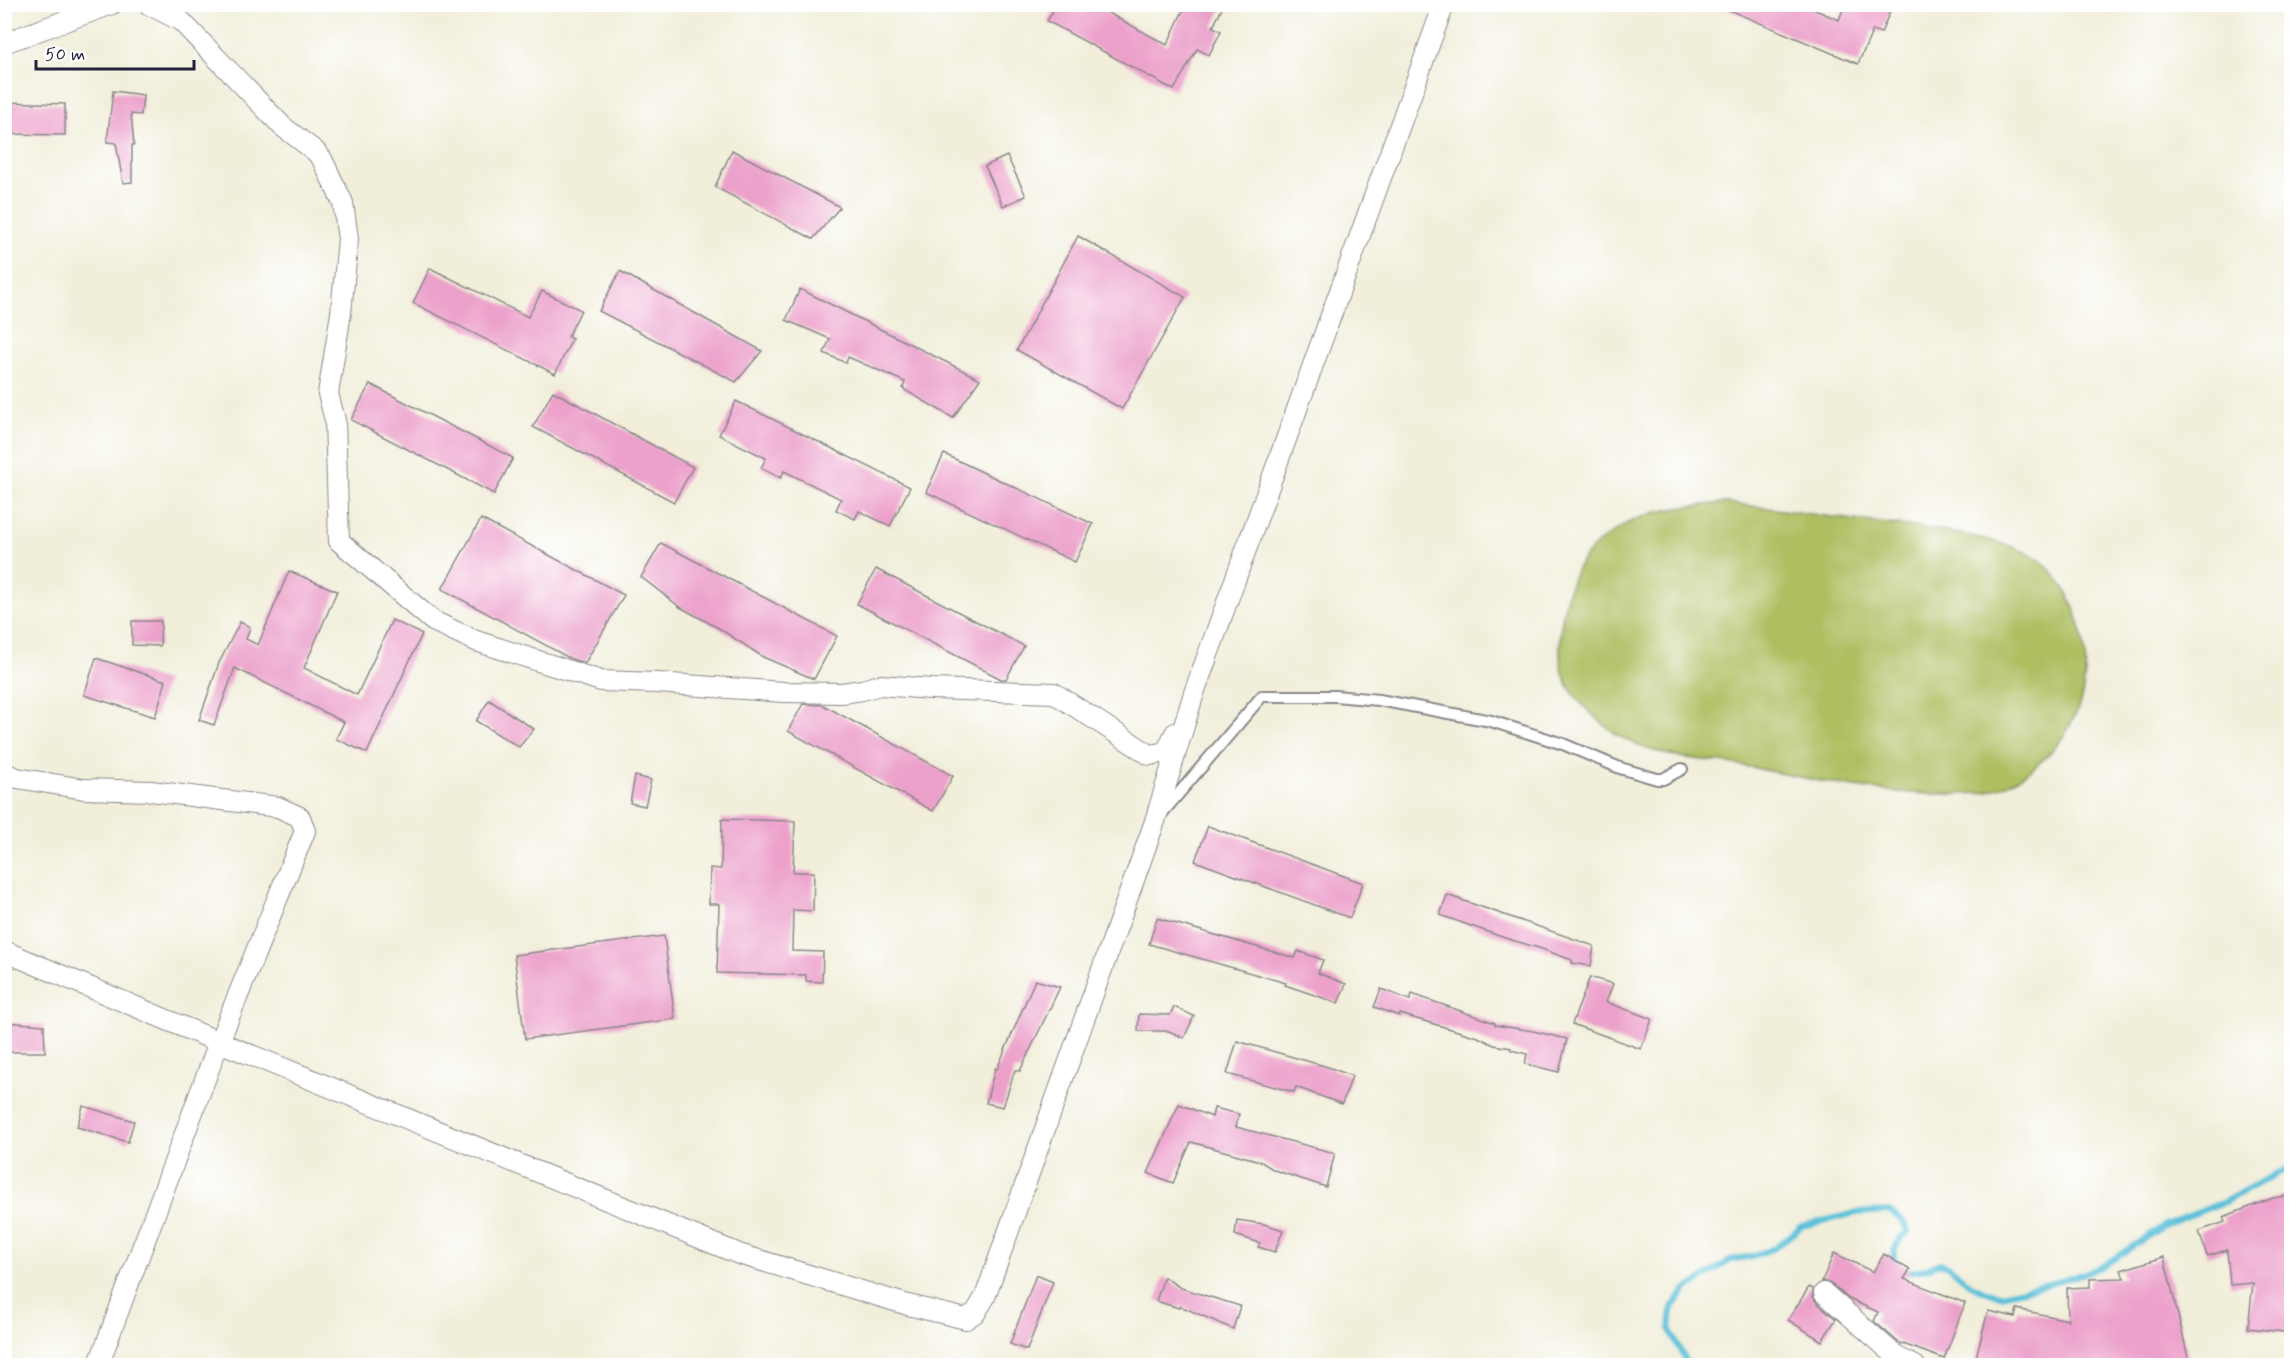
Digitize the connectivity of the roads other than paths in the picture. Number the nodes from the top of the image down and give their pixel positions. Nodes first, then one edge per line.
1 (112, 4) edge
2 (148, 4) edge
3 (1444, 4) edge
4 (4, 43) edge
5 (1194, 693) junction
6 (1682, 769) dead end
7 (4, 773) edge
8 (1155, 821) junction
9 (4, 951) edge
10 (219, 1042) junction
11 (1824, 1293) dead end
12 (98, 1365) edge
13 (1915, 1365) edge

1 - 4 street
2 - 5 street
3 - 5 street
5 - 8 street
6 - 8 lane
7 - 10 street
8 - 10 street
9 - 10 street
10 - 12 street
11 - 13 street

